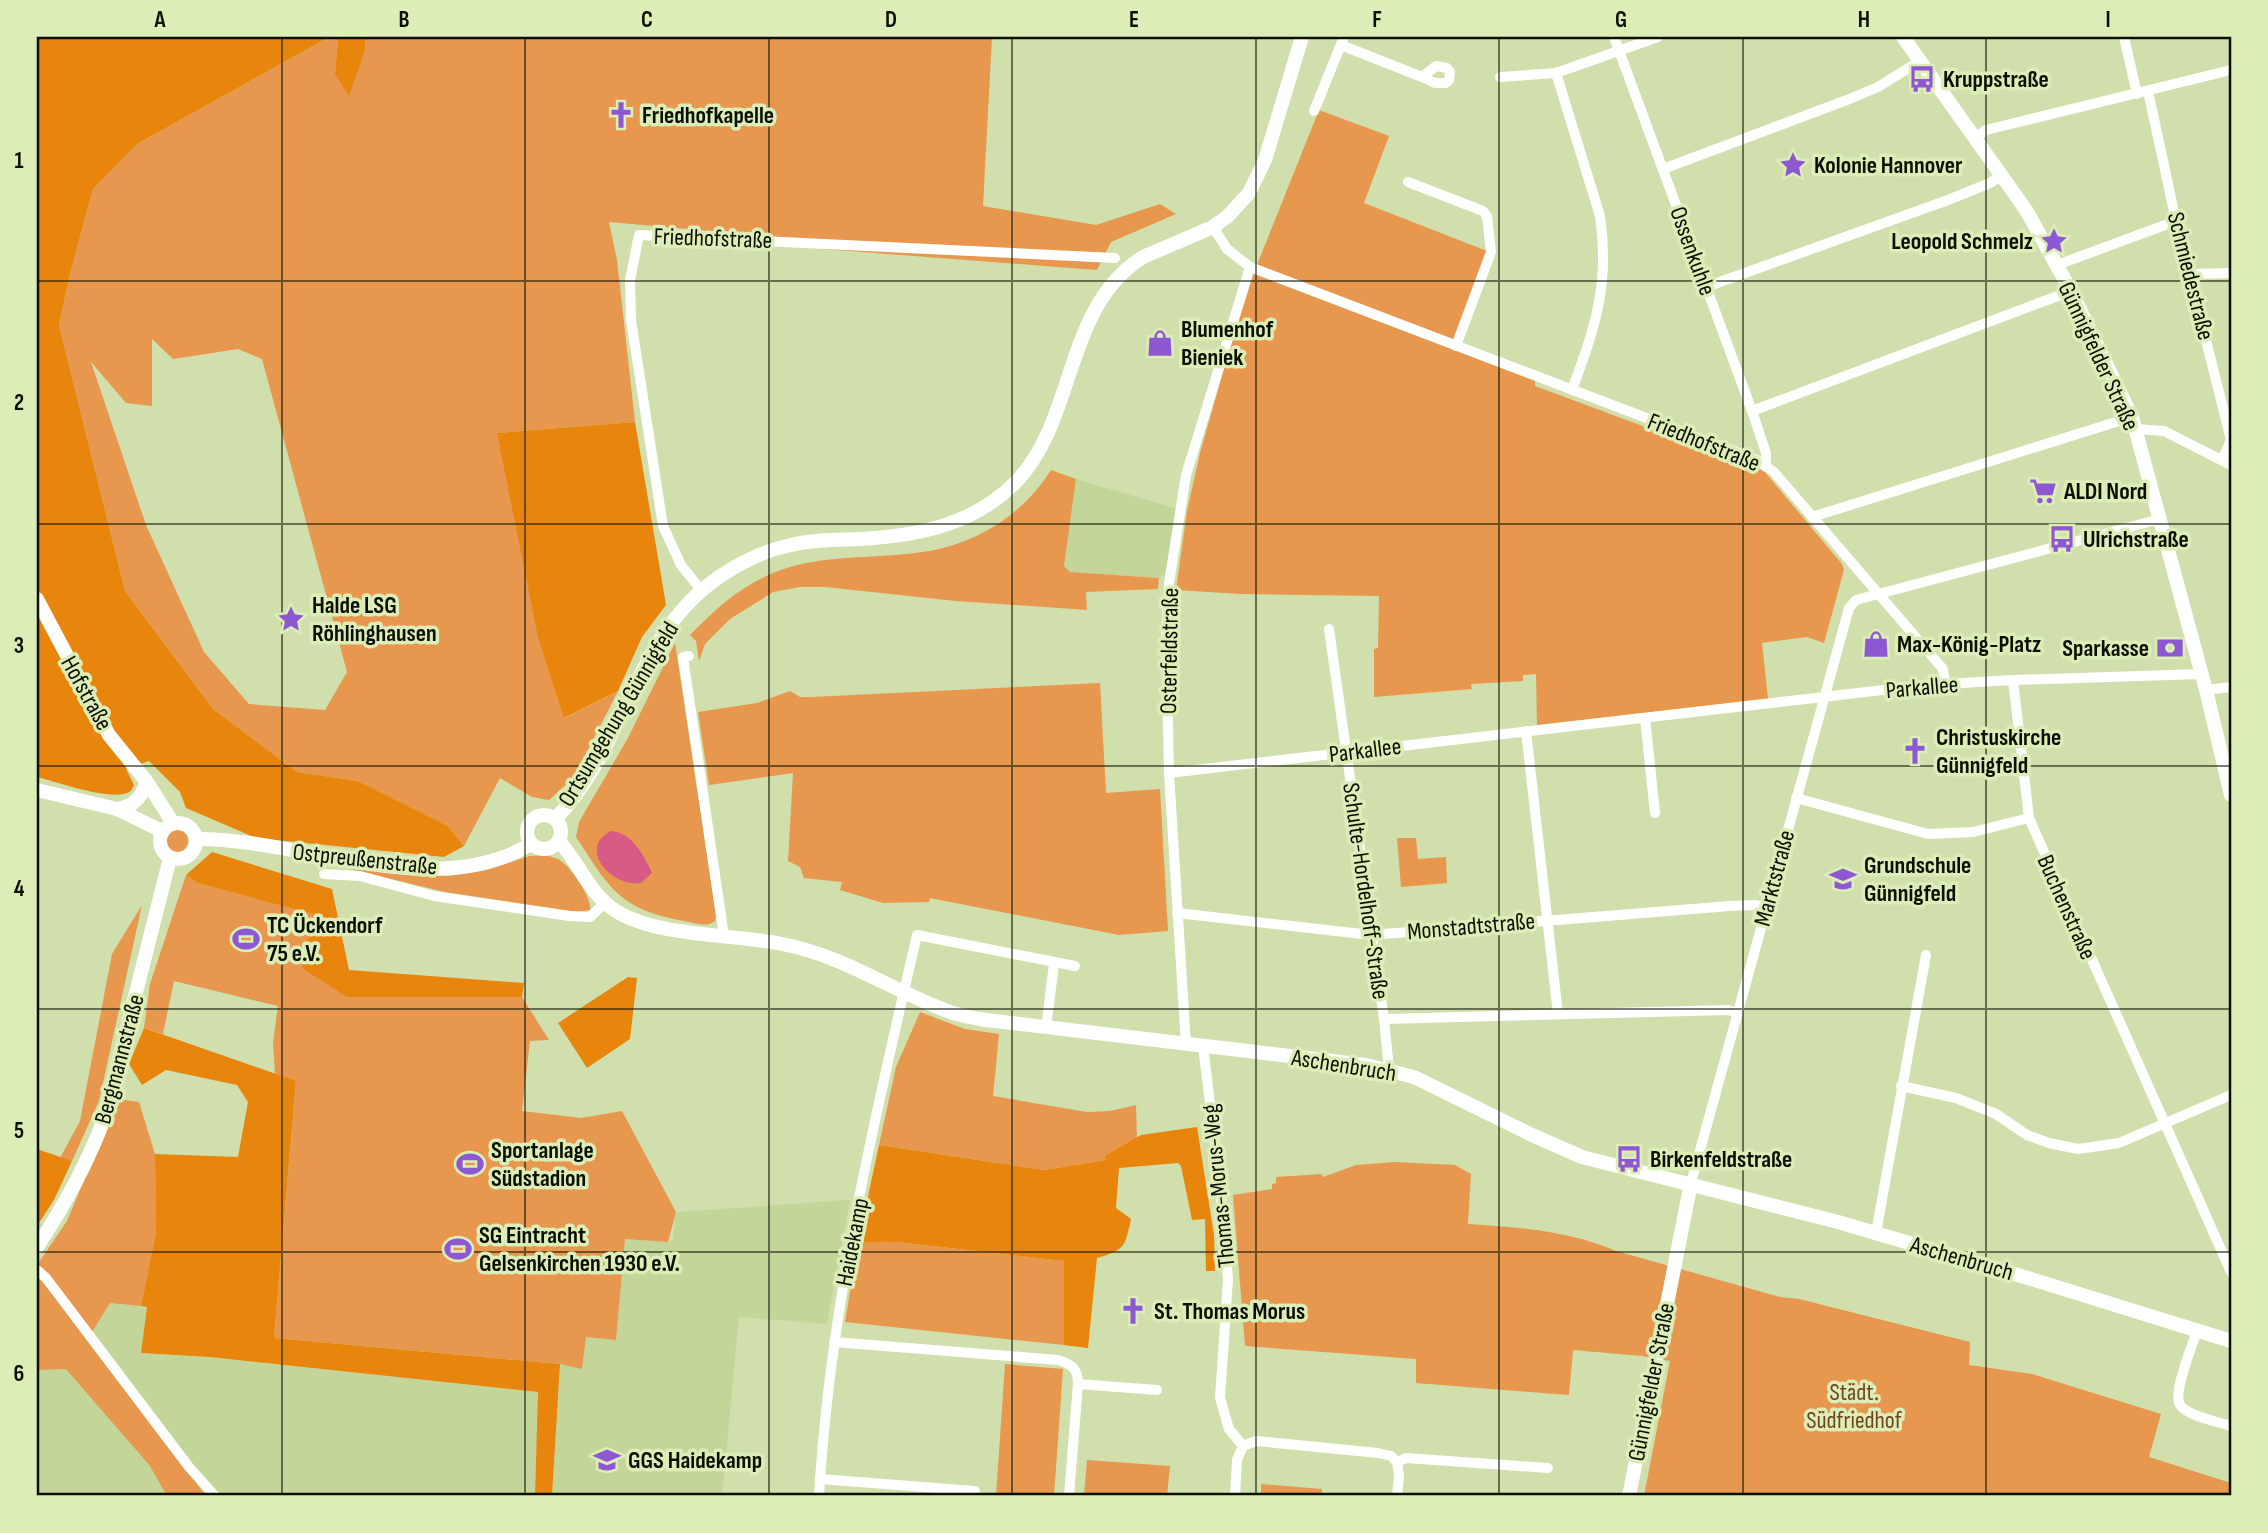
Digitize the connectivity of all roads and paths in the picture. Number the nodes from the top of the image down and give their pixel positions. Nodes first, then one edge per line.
1 (1302, 37) edge
2 (1614, 37) edge
3 (1658, 37) edge
4 (1903, 37) edge
5 (2124, 37) edge
6 (1343, 41) edge
7 (1619, 52) junction
8 (1920, 61) junction
9 (2231, 70) edge
10 (1556, 73) junction
11 (1500, 77) dead end
12 (1422, 78) dead end
13 (2142, 92) junction
14 (1314, 111) dead end
15 (1975, 138) junction
16 (1663, 169) junction
17 (2002, 175) junction
18 (1408, 182) dead end
19 (2176, 221) junction
20 (1213, 227) junction
21 (1115, 258) dead end
22 (2057, 265) junction
23 (1250, 267) junction
24 (2231, 273) edge
25 (2190, 274) junction
26 (1706, 287) junction
27 (2071, 292) junction
28 (1456, 345) junction
29 (1572, 390) junction
30 (1752, 411) junction
31 (2134, 423) junction
32 (2227, 462) edge
33 (1766, 467) junction
34 (1812, 517) junction
35 (2160, 519) junction
36 (701, 590) junction
37 (1880, 594) junction
38 (37, 599) edge
39 (1329, 629) dead end
40 (689, 656) dead end
41 (2201, 674) junction
42 (2013, 680) junction
43 (1945, 684) junction
44 (2231, 687) edge
45 (2206, 690) junction
46 (1824, 698) junction
47 (1644, 718) junction
48 (1526, 731) junction
49 (1346, 752) junction
50 (1169, 773) junction
51 (146, 782) junction
52 (37, 790) edge
53 (2231, 795) edge
54 (1796, 798) junction
55 (117, 809) junction
56 (1655, 813) dead end
57 (2029, 818) junction
58 (555, 819) junction
59 (167, 827) junction
60 (196, 839) junction
61 (559, 841) junction
62 (531, 844) junction
63 (170, 858) junction
64 (324, 874) dead end
65 (606, 903) junction
66 (1766, 908) junction
67 (1177, 913) junction
68 (1547, 920) junction
69 (1371, 935) junction
70 (724, 936) junction
71 (1926, 955) dead end
72 (1054, 964) junction
73 (1075, 966) dead end
74 (904, 991) junction
75 (1738, 1013) junction
76 (1558, 1014) junction
77 (1384, 1019) junction
78 (1046, 1028) junction
79 (1186, 1045) junction
80 (1203, 1046) junction
81 (1388, 1069) junction
82 (1901, 1086) junction
83 (2231, 1096) edge
84 (2165, 1122) junction
85 (1691, 1183) junction
86 (1877, 1233) junction
87 (37, 1247) edge
88 (37, 1270) edge
89 (2231, 1272) edge
90 (2197, 1331) junction
91 (2231, 1341) edge
92 (834, 1342) junction
93 (1078, 1384) junction
94 (1157, 1390) dead end
95 (2231, 1426) edge
96 (1243, 1446) junction
97 (1397, 1462) junction
98 (1548, 1468) dead end
99 (820, 1479) junction
100 (975, 1491) dead end
101 (215, 1496) edge
102 (818, 1496) edge
103 (1069, 1496) edge
104 (1235, 1496) edge
105 (1398, 1496) edge
106 (1629, 1496) edge

1 - 20 street, Ortsumgehung Günnigfeld
2 - 7 street, Ossenkuhle
3 - 7 street
4 - 8 street, Günnigfelder Straße
5 - 13 street, Schmiedestraße
6 - 12 street
6 - 14 street
7 - 10 street
7 - 16 street, Ossenkuhle
8 - 15 street, Günnigfelder Straße
8 - 16 street
9 - 13 street
10 - 11 street
10 - 29 street
13 - 15 street
13 - 19 street, Schmiedestraße
15 - 17 street, Günnigfelder Straße
16 - 26 street, Ossenkuhle
17 - 22 street, Günnigfelder Straße
17 - 26 street
18 - 28 street
19 - 22 street
19 - 25 street, Schmiedestraße
20 - 23 street, Friedhofstraße
20 - 36 street, Ortsumgehung Günnigfeld
21 - 36 street, Friedhofstraße
22 - 27 street, Günnigfelder Straße
23 - 28 street, Friedhofstraße
23 - 50 street, Osterfeldstraße
24 - 25 street
25 - 32 street, Schmiedestraße
26 - 30 street, Ossenkuhle
27 - 30 street
27 - 31 street, Günnigfelder Straße
28 - 29 street, Friedhofstraße
29 - 33 street, Friedhofstraße
30 - 33 street, Ossenkuhle
31 - 32 street
31 - 34 street
31 - 35 street, Günnigfelder Straße
33 - 34 street, Friedhofstraße
34 - 37 street, Friedhofstraße
35 - 37 street
35 - 41 street, Günnigfelder Straße
36 - 58 street, Ortsumgehung Günnigfeld
37 - 43 street, Friedhofstraße
37 - 46 street, Marktstraße
38 - 51 street, Hofstraße
39 - 49 street, Schulte-Hordelhoff-Straße
40 - 70 street
41 - 42 street, Parkallee
41 - 45 street, Günnigfelder Straße
42 - 43 street, Parkallee
42 - 57 street, Buchenstraße
43 - 46 street, Parkallee
44 - 45 street
45 - 53 street, Günnigfelder Straße
46 - 47 street, Parkallee
46 - 54 street, Marktstraße
47 - 48 street, Parkallee
47 - 56 street
48 - 49 street, Parkallee
48 - 68 street
49 - 50 street, Parkallee
49 - 69 street, Schulte-Hordelhoff-Straße
50 - 67 street, Osterfeldstraße
51 - 55 street
51 - 59 street, Hofstraße
52 - 55 street
54 - 57 street
54 - 66 street, Marktstraße
55 - 59 street
57 - 84 street, Buchenstraße
58 - 61 street
58 - 62 street
59 - 60 street
59 - 63 street
60 - 62 street, Ostpreußenstraße
60 - 63 street
61 - 62 street
61 - 65 street
63 - 87 street, Bergmannstraße
64 - 65 street, Ostpreußenstraße
65 - 70 street
66 - 68 street, Monstadtstraße
66 - 75 street, Marktstraße
67 - 69 street, Monstadtstraße
67 - 79 street, Osterfeldstraße
68 - 69 street, Monstadtstraße
68 - 76 street
69 - 77 street, Schulte-Hordelhoff-Straße
70 - 74 street
71 - 82 street
72 - 73 street
72 - 74 street
72 - 78 street
74 - 78 street
74 - 92 street, Haidekamp
75 - 76 street
75 - 85 street, Marktstraße
76 - 77 street
77 - 81 street, Schulte-Hordelhoff-Straße
78 - 79 street
79 - 80 street, Aschenbruch
80 - 81 street, Aschenbruch
80 - 96 street, Thomas-Morus-Weg
81 - 85 street, Aschenbruch
82 - 84 street
82 - 86 street
83 - 84 street
84 - 89 street, Buchenstraße
85 - 86 street, Aschenbruch
85 - 106 street, Günnigfelder Straße
86 - 90 street, Aschenbruch
88 - 101 street
90 - 91 street, Aschenbruch
90 - 95 street
92 - 93 street
92 - 99 street, Haidekamp
93 - 94 street
93 - 103 street
96 - 97 street
96 - 104 street
97 - 98 street
97 - 105 street
99 - 100 street
99 - 102 street, Haidekamp

